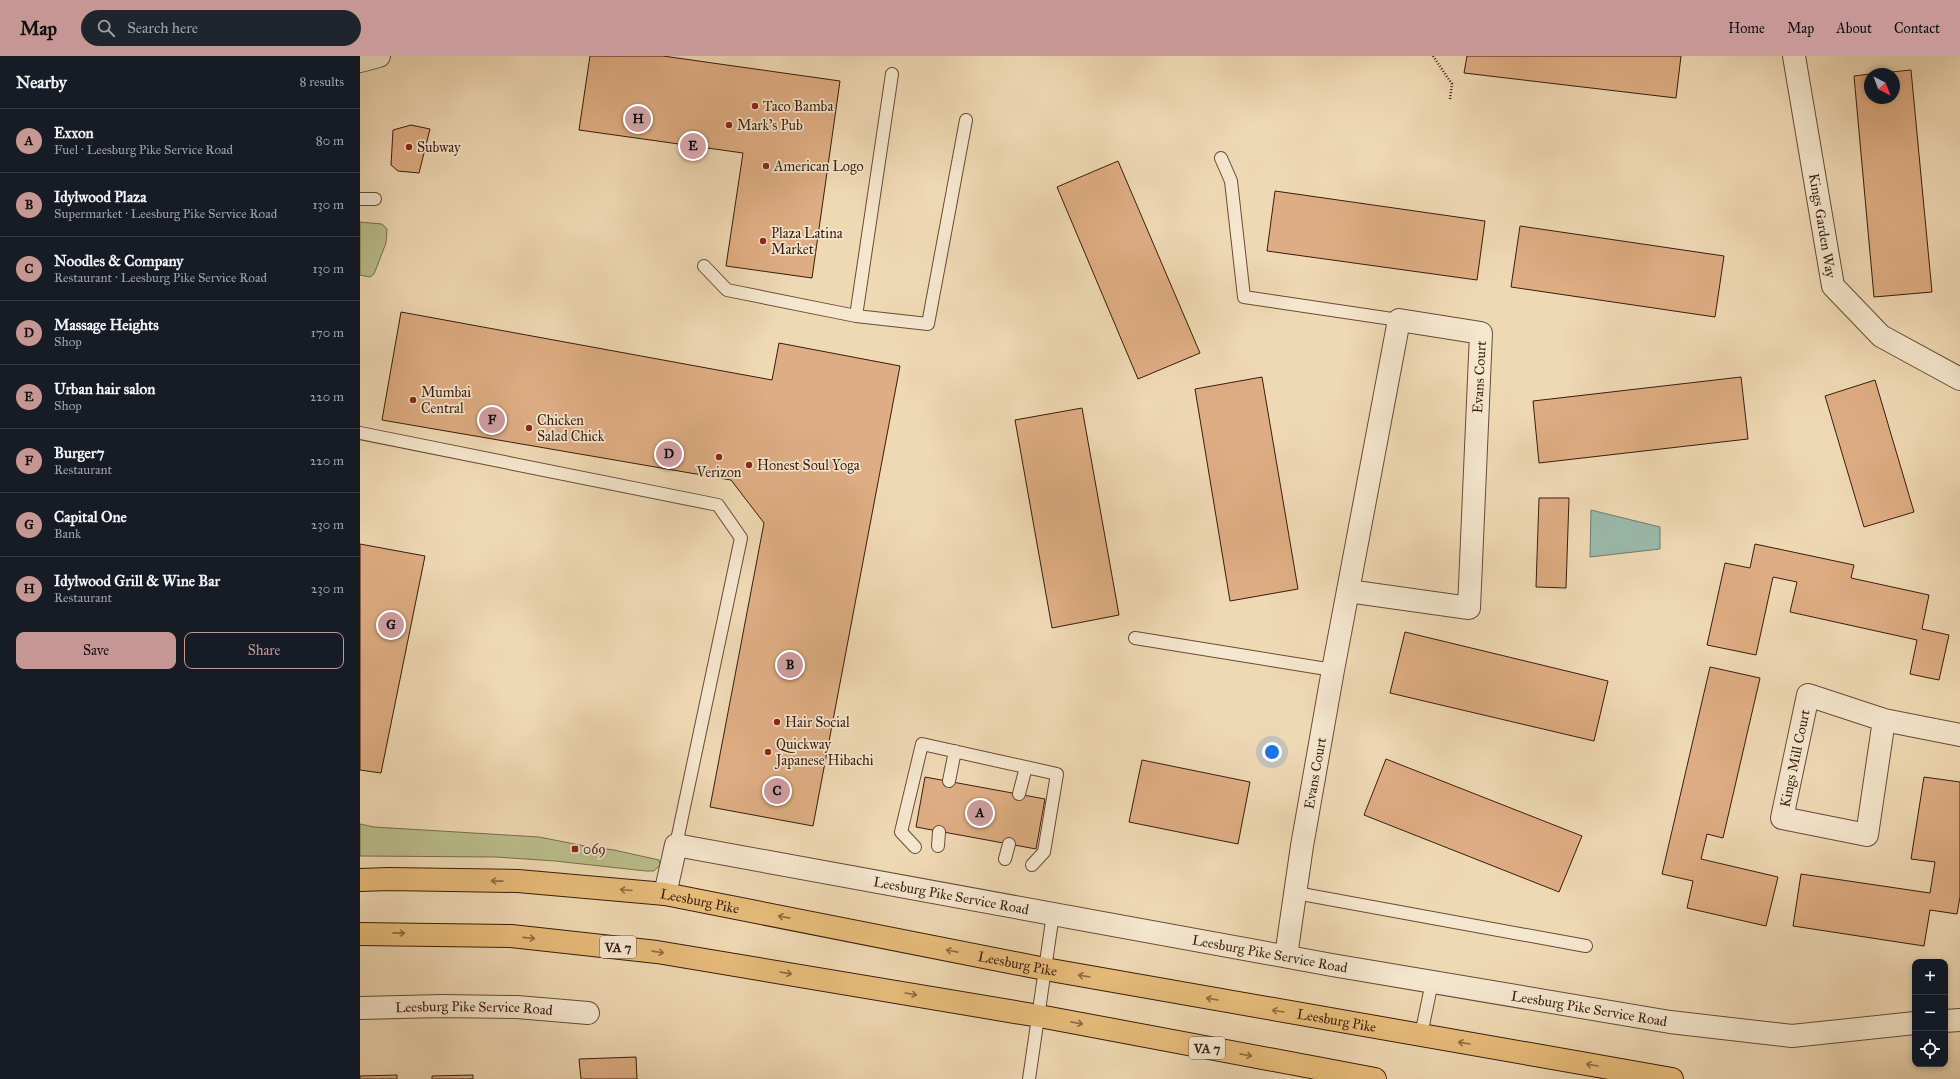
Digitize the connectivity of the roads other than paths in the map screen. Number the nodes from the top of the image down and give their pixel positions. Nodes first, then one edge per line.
1 (379, 56) edge
2 (1794, 56) edge
3 (360, 61) edge
4 (892, 74) dead end
5 (966, 120) dead end
6 (1221, 158) dead end
7 (360, 199) edge
8 (375, 199) dead end
9 (704, 266) dead end
10 (856, 316) junction
11 (1399, 320) junction
12 (1960, 379) edge
13 (360, 433) edge
14 (1348, 590) junction
15 (1135, 638) dead end
16 (1333, 670) junction
17 (1884, 720) junction
18 (1960, 735) edge
19 (955, 751) junction
20 (1026, 767) junction
21 (949, 782) dead end
22 (1019, 794) dead end
23 (939, 832) dead end
24 (1009, 844) dead end
25 (676, 845) junction
26 (938, 846) dead end
27 (915, 847) dead end
28 (1005, 859) dead end
29 (1032, 865) dead end
30 (360, 880) edge
31 (1296, 893) junction
32 (665, 894) junction
33 (1053, 914) junction
34 (360, 934) edge
35 (1586, 946) dead end
36 (1286, 956) junction
37 (1045, 969) junction
38 (1432, 982) junction
39 (360, 1008) edge
40 (588, 1013) dead end
41 (1038, 1016) junction
42 (1960, 1020) edge
43 (1948, 1021) edge
44 (1912, 1023) edge
45 (1421, 1035) junction
46 (1029, 1079) edge
47 (1375, 1079) edge
48 (1672, 1079) edge

1 - 3 street
2 - 12 street, Kings Garden Way
4 - 10 lane
5 - 10 lane
6 - 11 lane
7 - 8 lane
9 - 10 lane
11 - 14 street, Evans Court
11 - 14 street, Evans Court
13 - 25 lane
14 - 16 street, Evans Court
15 - 16 lane
16 - 31 street, Evans Court
17 - 17 street, Kings Mill Court
17 - 18 street, Kings Mill Court
19 - 20 lane
19 - 21 lane
19 - 27 lane
20 - 22 lane
20 - 29 lane
23 - 26 lane
24 - 28 lane
25 - 32 street
25 - 33 street, Leesburg Pike Service Road
32 -> 30 main road, Leesburg Pike
31 - 35 lane
31 - 36 street, Evans Court
37 -> 32 main road, Leesburg Pike
33 - 36 street, Leesburg Pike Service Road
33 - 37 lane
34 -> 41 main road, VA 7
36 - 38 street, Leesburg Pike Service Road
37 - 41 lane
45 -> 37 main road, Leesburg Pike
38 - 44 street, Leesburg Pike Service Road
38 - 45 lane
39 - 40 street, Leesburg Pike Service Road
41 - 46 lane
41 -> 47 main road, VA 7
42 - 43 street
48 -> 45 main road, Leesburg Pike

